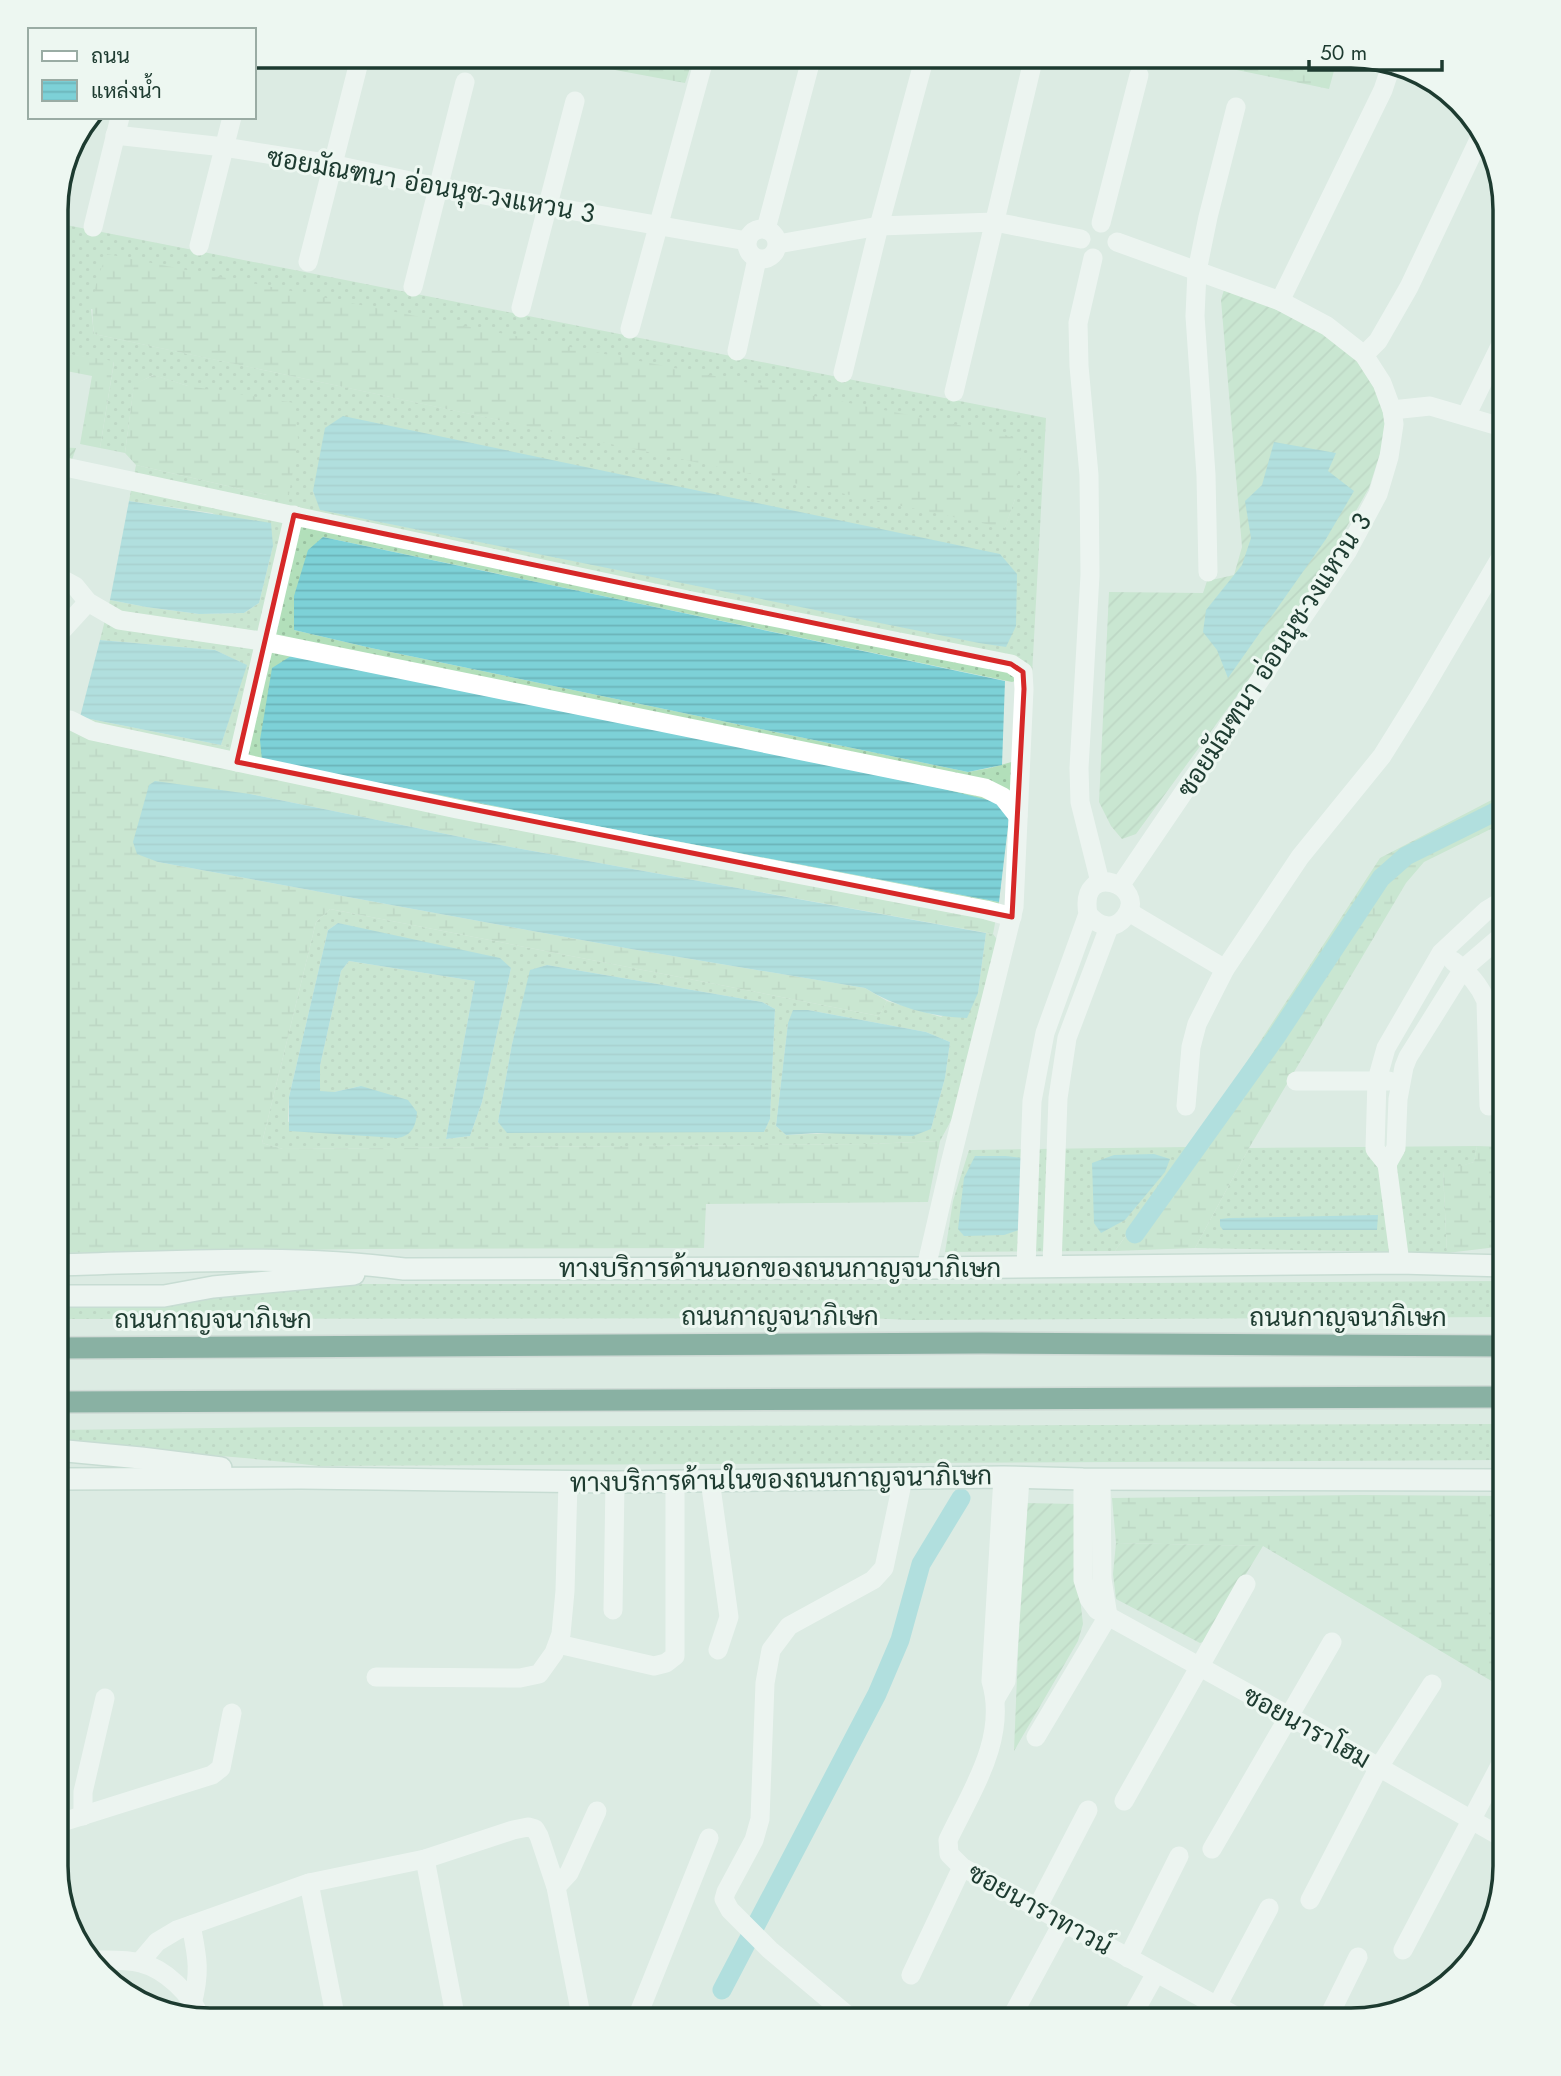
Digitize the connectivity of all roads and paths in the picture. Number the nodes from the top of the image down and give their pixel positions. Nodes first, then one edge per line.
1 (357, 68) edge
2 (702, 68) edge
3 (809, 69) edge
4 (922, 69) edge
5 (1031, 69) edge
6 (1388, 74) edge
7 (1139, 75) dead end
8 (464, 82) dead end
9 (575, 101) dead end
10 (1236, 107) dead end
11 (231, 119) edge
12 (118, 126) edge
13 (1477, 145) edge
14 (224, 147) junction
15 (331, 164) junction
16 (438, 187) junction
17 (546, 207) junction
18 (995, 222) junction
19 (1101, 223) junction
20 (658, 226) junction
21 (879, 226) junction
22 (93, 227) dead end
23 (772, 236) junction
24 (1082, 239) junction
25 (747, 242) junction
26 (1117, 242) junction
27 (199, 246) dead end
28 (1093, 258) junction
29 (757, 259) junction
30 (308, 262) dead end
31 (1197, 271) junction
32 (413, 287) dead end
33 (1280, 301) junction
34 (521, 308) dead end
35 (629, 329) dead end
36 (737, 351) dead end
37 (1364, 355) junction
38 (1493, 361) edge
39 (844, 373) dead end
40 (954, 392) dead end
41 (1392, 410) junction
42 (1466, 416) junction
43 (1493, 424) edge
44 (69, 467) edge
45 (294, 515) junction
46 (1493, 570) edge
47 (1208, 572) dead end
48 (69, 583) edge
49 (89, 602) junction
50 (69, 623) edge
51 (265, 642) junction
52 (71, 720) dead end
53 (237, 762) junction
54 (1018, 816) junction
55 (1110, 884) junction
56 (1493, 906) edge
57 (1129, 912) junction
58 (1088, 914) junction
59 (1012, 917) junction
60 (1109, 927) junction
61 (1493, 943) edge
62 (1441, 953) junction
63 (1463, 968) junction
64 (1224, 969) junction
65 (1377, 1080) junction
66 (1296, 1081) dead end
67 (1401, 1082) junction
68 (1186, 1106) dead end
69 (1489, 1106) dead end
70 (1387, 1164) junction
71 (162, 1262) junction
72 (1400, 1264) junction
73 (68, 1265) edge
74 (1026, 1266) junction
75 (1052, 1266) junction
76 (1493, 1266) edge
77 (926, 1268) junction
78 (404, 1269) junction
79 (68, 1296) edge
80 (164, 1296) junction
81 (1493, 1346) edge
82 (68, 1348) edge
83 (1493, 1397) edge
84 (68, 1402) edge
85 (68, 1451) edge
86 (301, 1478) junction
87 (1012, 1478) junction
88 (68, 1479) edge
89 (903, 1479) junction
90 (1092, 1479) junction
91 (675, 1480) junction
92 (710, 1480) junction
93 (1493, 1480) edge
94 (568, 1482) junction
95 (615, 1482) junction
96 (1246, 1584) dead end
97 (613, 1610) dead end
98 (1108, 1616) junction
99 (1332, 1642) dead end
100 (558, 1644) junction
101 (718, 1650) dead end
102 (1200, 1666) junction
103 (376, 1677) dead end
104 (1432, 1684) dead end
105 (105, 1698) dead end
106 (232, 1713) dead end
107 (1289, 1716) junction
108 (1036, 1737) dead end
109 (1379, 1767) junction
110 (1493, 1779) edge
111 (1124, 1801) dead end
112 (1088, 1810) dead end
113 (597, 1811) dead end
114 (83, 1815) junction
115 (68, 1820) edge
116 (1471, 1820) junction
117 (1493, 1832) edge
118 (709, 1838) dead end
119 (1212, 1849) dead end
120 (1179, 1856) dead end
121 (425, 1858) junction
122 (962, 1867) junction
123 (309, 1883) junction
124 (556, 1887) junction
125 (1310, 1900) dead end
126 (1037, 1908) junction
127 (1269, 1908) dead end
128 (1063, 1922) junction
129 (191, 1925) junction
130 (1403, 1950) dead end
131 (1358, 1957) dead end
132 (1128, 1958) junction
133 (106, 1961) edge
134 (140, 1962) junction
135 (1156, 1973) junction
136 (911, 1975) dead end
137 (1217, 2006) junction
138 (194, 2007) edge
139 (196, 2007) edge
140 (334, 2008) edge
141 (454, 2008) edge
142 (580, 2008) edge
143 (641, 2008) edge
144 (839, 2008) edge
145 (1016, 2008) edge
146 (1137, 2008) edge
147 (1221, 2008) edge
148 (1333, 2008) edge

1 - 15 street
2 - 20 street
3 - 23 street
4 - 21 street
5 - 18 street
6 - 33 street
7 - 19 street
8 - 16 street
9 - 17 street
10 - 31 street
11 - 14 street
12 - 14 street, ซอยมัณฑนา อ่อนนุช-วงแหวน 3
12 - 22 street
13 - 37 street
14 - 15 street, ซอยมัณฑนา อ่อนนุช-วงแหวน 3
14 - 27 street
15 - 16 street, ซอยมัณฑนา อ่อนนุช-วงแหวน 3
15 - 30 street
16 - 17 street, ซอยมัณฑนา อ่อนนุช-วงแหวน 3
16 - 32 street
17 - 20 street, ซอยมัณฑนา อ่อนนุช-วงแหวน 3
17 - 34 street
18 - 21 street
18 - 24 street
18 - 40 street
19 - 24 street
19 - 26 street
20 - 25 street, ซอยมัณฑนา อ่อนนุช-วงแหวน 3
20 - 35 street
21 - 23 street
21 - 39 street
23 - 25 street
23 - 29 street
24 - 28 street
25 - 29 street
26 - 28 street
26 - 31 street, ซอยมัณฑนา อ่อนนุช-วงแหวน 3
28 - 55 street
29 - 36 street
31 - 33 street, ซอยมัณฑนา อ่อนนุช-วงแหวน 3
31 - 47 street
33 - 37 street, ซอยมัณฑนา อ่อนนุช-วงแหวน 3
37 - 41 street, ซอยมัณฑนา อ่อนนุช-วงแหวน 3
38 - 42 street
41 - 42 street
41 - 55 street, ซอยมัณฑนา อ่อนนุช-วงแหวน 3
42 - 43 street
44 - 45 street
45 - 51 street
45 - 54 street
46 - 64 street
48 - 49 street
49 - 50 street
49 - 51 street
51 - 53 street
51 - 54 street
52 - 53 street
53 - 59 street
54 - 59 street
55 - 57 street
55 - 58 street, ซอยมัณฑนา อ่อนนุช-วงแหวน 3
56 - 62 street
57 - 60 street
57 - 64 street
58 - 60 street
58 - 74 street, ซอยมัณฑนา อ่อนนุช-วงแหวน 3
59 - 77 street
60 - 75 street
61 - 63 street
62 - 63 street
62 - 65 street
63 - 67 street
63 - 69 street
64 - 68 street
65 - 66 street
65 - 67 street
65 - 70 street
67 - 70 street
70 - 72 street
71 - 73 main road, ทางบริการด้านนอกของถนนกาญจนาภิเษก
71 - 78 main road, ทางบริการด้านนอกของถนนกาญจนาภิเษก
71 - 80 main road
72 - 75 main road, ทางบริการด้านนอกของถนนกาญจนาภิเษก
72 - 76 main road, ทางบริการด้านนอกของถนนกาญจนาภิเษก
74 - 75 main road, ทางบริการด้านนอกของถนนกาญจนาภิเษก
74 - 77 main road, ทางบริการด้านนอกของถนนกาญจนาภิเษก
77 - 78 main road, ทางบริการด้านนอกของถนนกาญจนาภิเษก
78 - 80 main road
79 - 80 main road
81 - 82 highway, ถนนกาญจนาภิเษก
83 - 84 highway
85 - 86 main road
86 - 88 main road, ทางบริการด้านในของถนนกาญจนาภิเษก
86 - 94 main road, ทางบริการด้านในของถนนกาญจนาภิเษก
87 - 89 main road, ทางบริการด้านในของถนนกาญจนาภิเษก
87 - 90 main road, ทางบริการด้านในของถนนกาญจนาภิเษก
87 - 122 street, ซอยนาราทาวน์
89 - 92 main road, ทางบริการด้านในของถนนกาญจนาภิเษก
89 - 144 street
90 - 93 main road, ทางบริการด้านในของถนนกาญจนาภิเษก
90 - 98 street
91 - 92 main road, ทางบริการด้านในของถนนกาญจนาภิเษก
91 - 95 main road, ทางบริการด้านในของถนนกาญจนาภิเษก
91 - 100 street
92 - 101 street
94 - 95 main road, ทางบริการด้านในของถนนกาญจนาภิเษก
94 - 100 street
95 - 97 street
96 - 102 street
98 - 102 street, ซอยนาราโฮม
98 - 108 street
99 - 107 street
100 - 103 street
102 - 107 street, ซอยนาราโฮม
102 - 111 street
104 - 109 street
105 - 114 street
106 - 114 street
107 - 109 street, ซอยนาราโฮม
107 - 119 street
109 - 116 street, ซอยนาราโฮม
109 - 125 street
110 - 116 street
112 - 126 street
113 - 124 street
114 - 115 street
116 - 117 street, ซอยนาราโฮม
116 - 130 street
118 - 143 street
120 - 132 street
121 - 123 street
121 - 124 street
121 - 141 street
122 - 126 street, ซอยนาราทาวน์
122 - 136 street
123 - 129 street
123 - 140 street
124 - 142 street
126 - 128 street, ซอยนาราทาวน์
127 - 137 street
128 - 132 street, ซอยนาราทาวน์
128 - 145 street
129 - 134 street
129 - 139 street
131 - 148 street
132 - 135 street, ซอยนาราทาวน์
133 - 134 street
134 - 138 street
135 - 137 street, ซอยนาราทาวน์
135 - 146 street
137 - 147 street, ซอยนาราทาวน์

